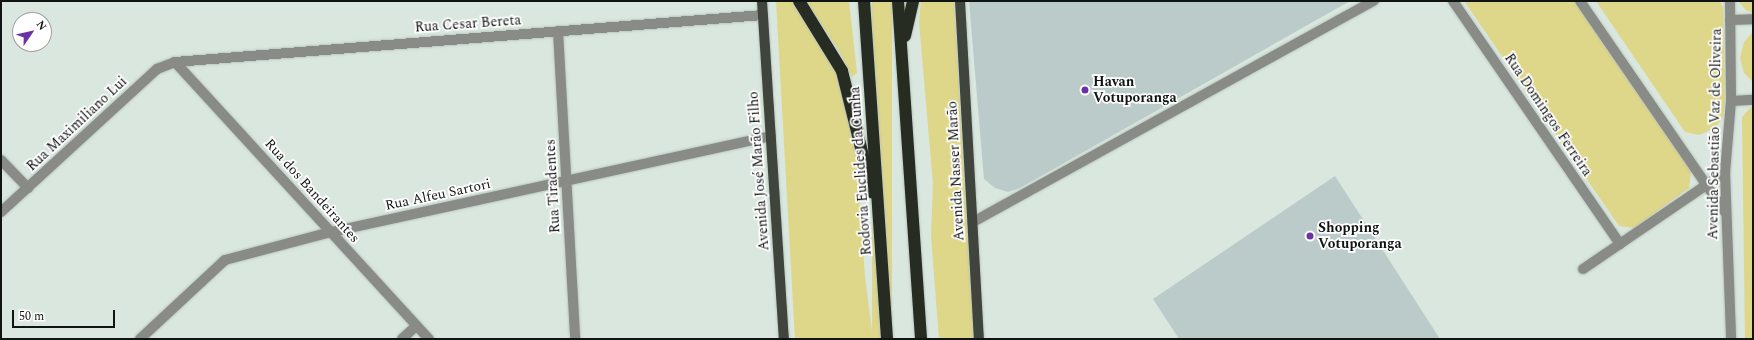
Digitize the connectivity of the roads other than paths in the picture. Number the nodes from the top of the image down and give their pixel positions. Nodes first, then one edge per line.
1 (762, 1) edge
2 (799, 1) edge
3 (864, 1) edge
4 (898, 1) edge
5 (913, 1) edge
6 (960, 1) edge
7 (1374, 1) edge
8 (1453, 1) edge
9 (1580, 1) edge
10 (1730, 1) edge
11 (763, 15) junction
12 (1753, 19) edge
13 (1730, 20) junction
14 (558, 31) junction
15 (902, 49) junction
16 (175, 62) junction
17 (1753, 100) edge
18 (1731, 101) junction
19 (771, 136) junction
20 (1, 160) edge
21 (1725, 172) junction
22 (567, 181) junction
23 (1707, 185) junction
24 (28, 188) junction
25 (1, 212) edge
26 (1726, 212) junction
27 (973, 222) junction
28 (331, 232) junction
29 (882, 233) junction
30 (1620, 244) junction
31 (1583, 269) dead end
32 (416, 326) junction
33 (140, 339) edge
34 (402, 339) edge
35 (429, 339) edge
36 (575, 339) edge
37 (784, 339) edge
38 (887, 339) edge
39 (921, 339) edge
40 (979, 339) edge
41 (1731, 339) edge

1 - 11 main road, Avenida José Marão Filho
2 - 29 highway
3 - 29 highway, Rodovia Euclides da Cunha
4 - 15 highway
5 - 15 highway
6 - 27 main road, Avenida Nasser Marão
7 - 27 street
8 - 30 street, Rua Domingos Ferreira
9 - 23 street
10 - 13 street, Avenida Sebastião Vaz de Oliveira
11 - 14 street, Rua Cesar Bereta
11 - 19 main road, Avenida José Marão Filho
12 - 13 street
13 - 18 street, Avenida Sebastião Vaz de Oliveira
14 - 16 street, Rua Cesar Bereta
14 - 22 street, Rua Tiradentes
15 - 39 highway
16 - 24 street, Rua Maximiliano Lui
16 - 28 street, Rua dos Bandeirantes
17 - 18 street
18 - 21 street, Avenida Sebastião Vaz de Oliveira
19 - 22 street, Rua Alfeu Sartori
19 - 37 main road, Avenida José Marão Filho
20 - 24 street
21 - 23 street
21 - 26 street, Avenida Sebastião Vaz de Oliveira
22 - 28 street, Rua Alfeu Sartori
22 - 36 street, Rua Tiradentes
23 - 26 street
23 - 30 street
24 - 25 street, Rua Maximiliano Lui
26 - 41 street, Avenida Sebastião Vaz de Oliveira
27 - 40 main road, Avenida Nasser Marão
28 - 32 street, Rua dos Bandeirantes
28 - 33 street, Rua Alfeu Sartori
29 - 38 highway, Rodovia Euclides da Cunha
30 - 31 street
32 - 34 street
32 - 35 street, Rua dos Bandeirantes

